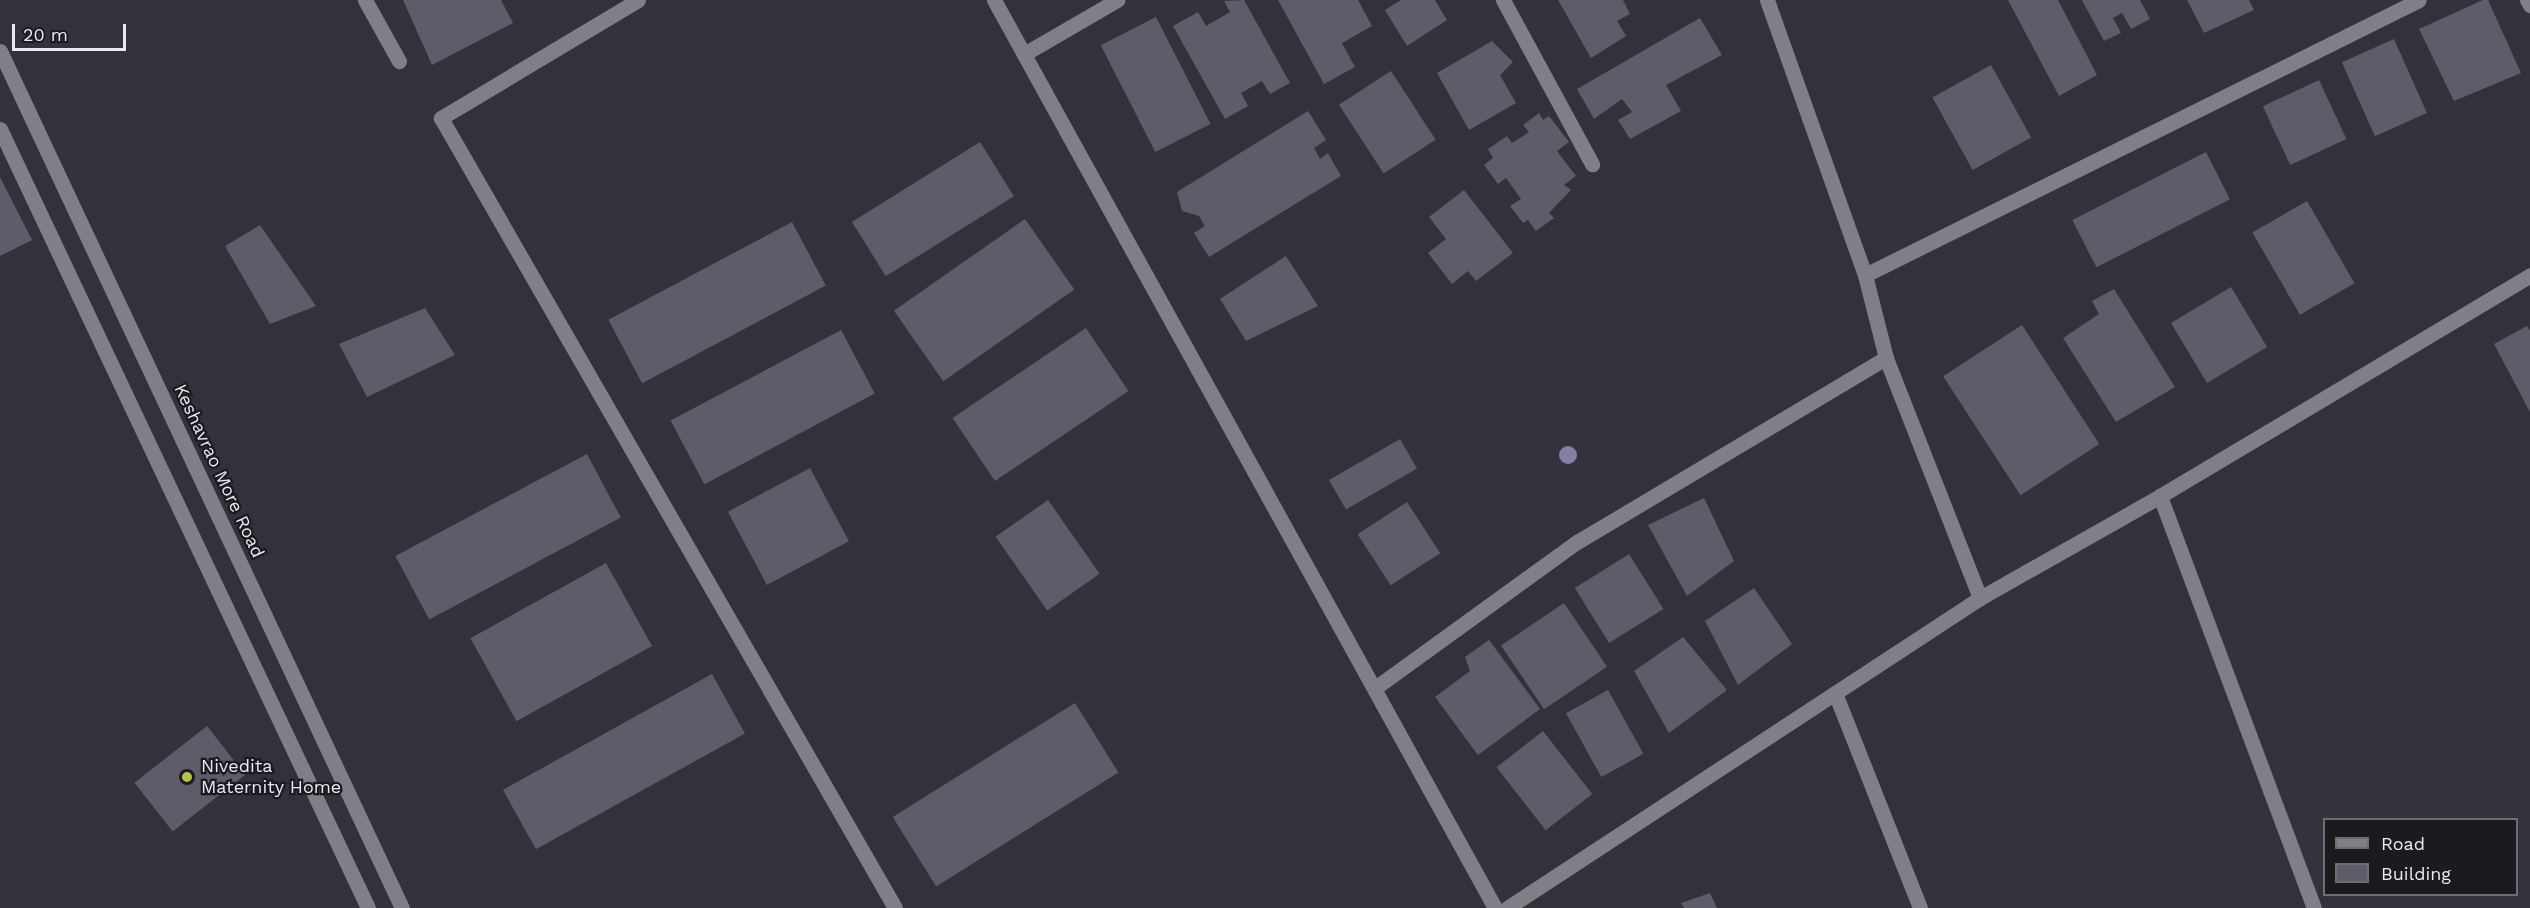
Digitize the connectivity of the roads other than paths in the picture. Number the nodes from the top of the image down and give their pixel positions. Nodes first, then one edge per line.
1 (365, 0) edge
2 (638, 0) edge
3 (995, 0) edge
4 (1117, 0) edge
5 (1503, 0) edge
6 (2419, 0) edge
7 (2527, 0) edge
8 (1769, 1) edge
9 (2530, 5) edge
10 (0, 51) edge
11 (1024, 54) junction
12 (399, 60) dead end
13 (0, 129) edge
14 (1592, 164) dead end
15 (1865, 275) junction
16 (2530, 276) edge
17 (1886, 358) junction
18 (2160, 496) junction
19 (1980, 598) junction
20 (1375, 688) junction
21 (1835, 693) junction
22 (368, 908) edge
23 (402, 908) edge
24 (895, 908) edge
25 (1495, 908) edge
26 (1507, 908) edge
27 (1920, 908) edge
28 (2314, 908) edge

1 - 12 street
2 - 24 street
3 - 11 street
4 - 11 street
5 - 14 street
6 - 15 street
7 - 9 street
8 - 15 street
10 - 23 street, Keshavrao More Road
11 - 20 street
13 - 22 street
15 - 17 street
16 - 18 street
17 - 19 street
17 - 20 street
18 - 19 street
18 - 28 street
19 - 21 street
20 - 25 street
21 - 26 street
21 - 27 street

